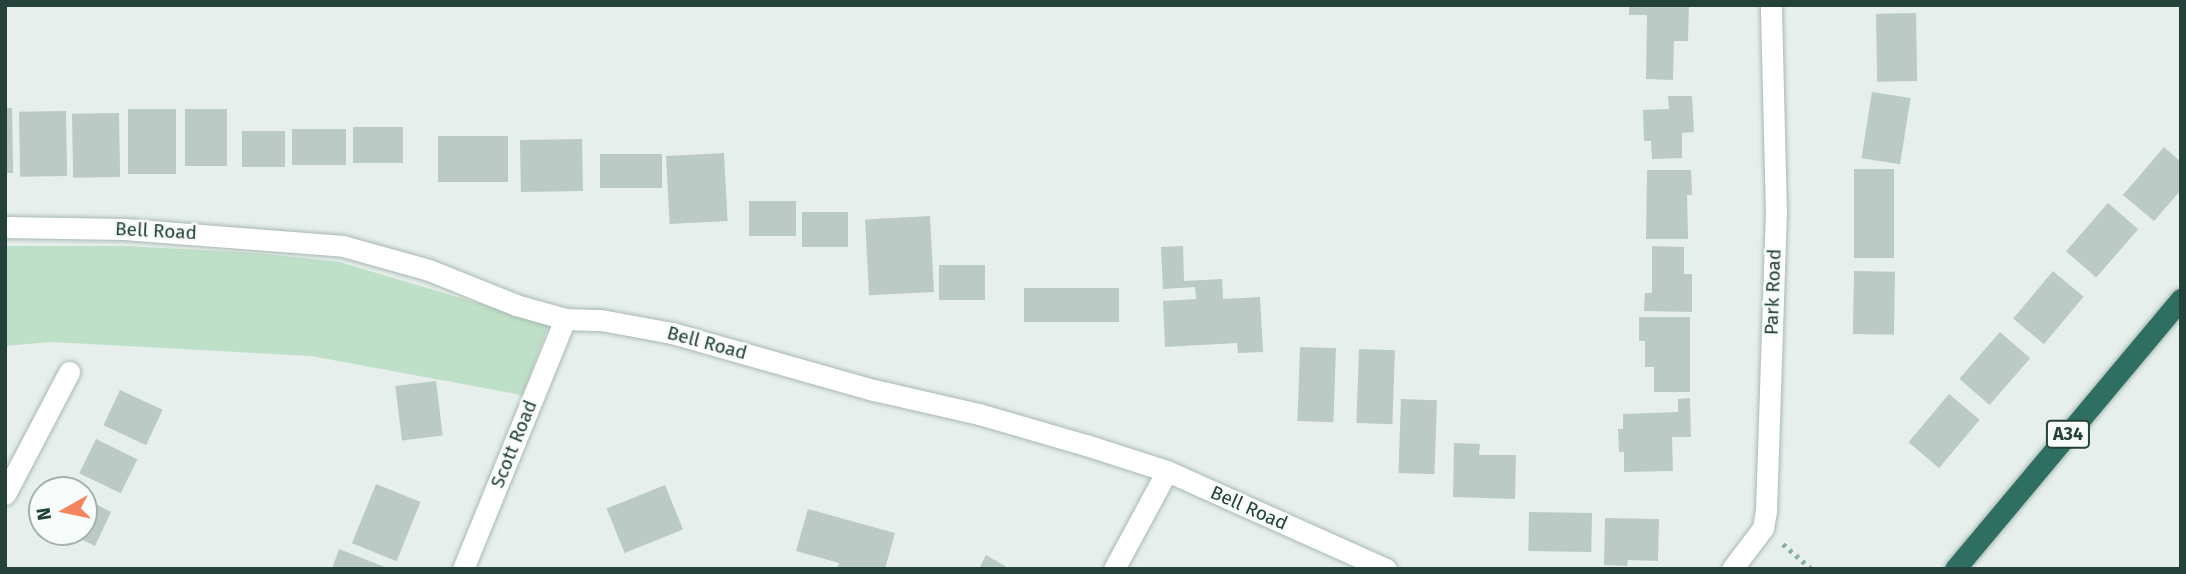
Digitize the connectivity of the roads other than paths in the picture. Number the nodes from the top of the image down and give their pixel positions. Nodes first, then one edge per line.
1 (1771, 5) edge
2 (5, 227) edge
3 (2181, 299) edge
4 (565, 319) junction
5 (69, 372) dead end
6 (1167, 471) junction
7 (5, 494) edge
8 (463, 569) edge
9 (1114, 569) edge
10 (1386, 569) edge
11 (1732, 569) edge
12 (1955, 569) edge

1 - 11 street, Park Road
2 - 4 street, Bell Road
3 - 12 highway, A34
4 - 6 street, Bell Road
4 - 8 street, Scott Road
5 - 7 street
6 - 9 street
6 - 10 street, Bell Road

